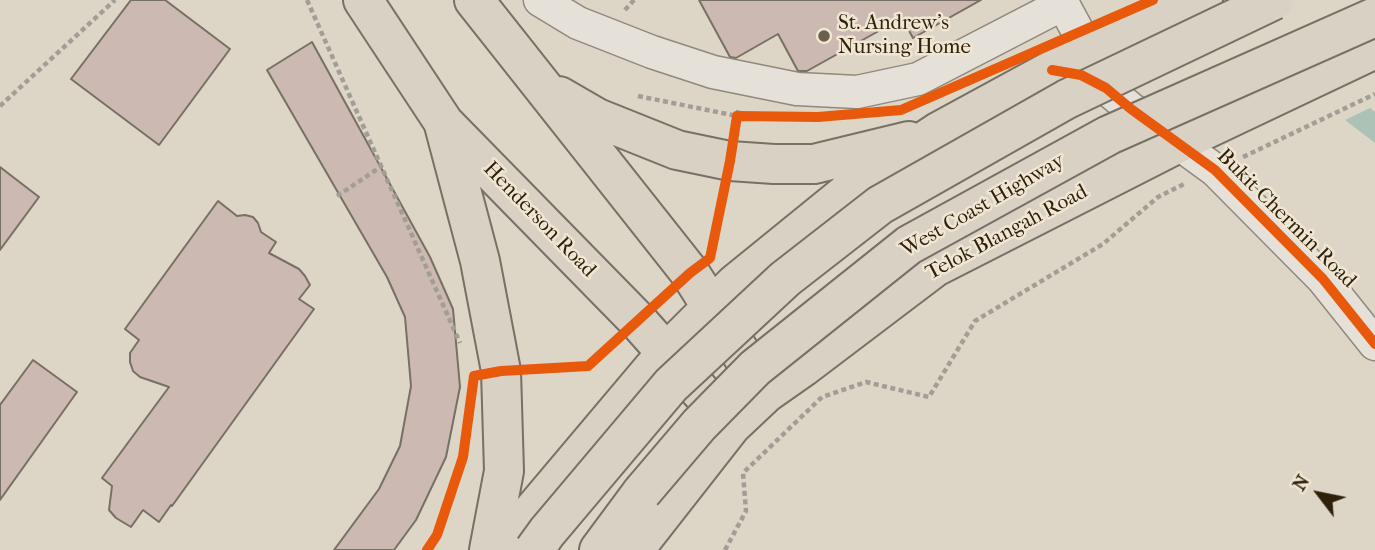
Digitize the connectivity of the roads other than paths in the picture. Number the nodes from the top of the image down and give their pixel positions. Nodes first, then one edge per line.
1 (362, 0) edge
2 (474, 0) edge
3 (540, 0) edge
4 (1203, 0) edge
5 (1274, 0) edge
6 (1375, 18) edge
7 (1375, 49) edge
8 (1089, 52) junction
9 (1052, 70) junction
10 (545, 88) junction
11 (444, 122) junction
12 (938, 132) junction
13 (1179, 143) junction
14 (711, 307) junction
15 (1375, 344) edge
16 (666, 353) junction
17 (766, 393) junction
18 (732, 426) junction
19 (489, 550) edge
20 (500, 550) edge
21 (534, 550) edge
22 (599, 550) edge
23 (634, 550) edge

1 - 11 main road, Henderson Road
2 - 10 main road
3 - 8 street
4 - 8 main road
5 - 21 main road, bridge
6 - 22 main road, West Coast Highway, bridge
7 - 13 main road, Telok Blangah Road
8 - 9 main road
9 - 12 main road
9 - 13 street, Bukit Chermin Road
10 - 12 main road
10 - 14 main road
11 - 16 main road, Henderson Road
11 - 19 main road
12 - 14 main road
13 - 15 street, Bukit Chermin Road
13 - 17 main road, Telok Blangah Road
14 - 16 main road
14 - 17 main road
16 - 18 main road, Henderson Road
16 - 20 main road
17 - 18 main road, Telok Blangah Road
18 - 23 main road, Telok Blangah Road

